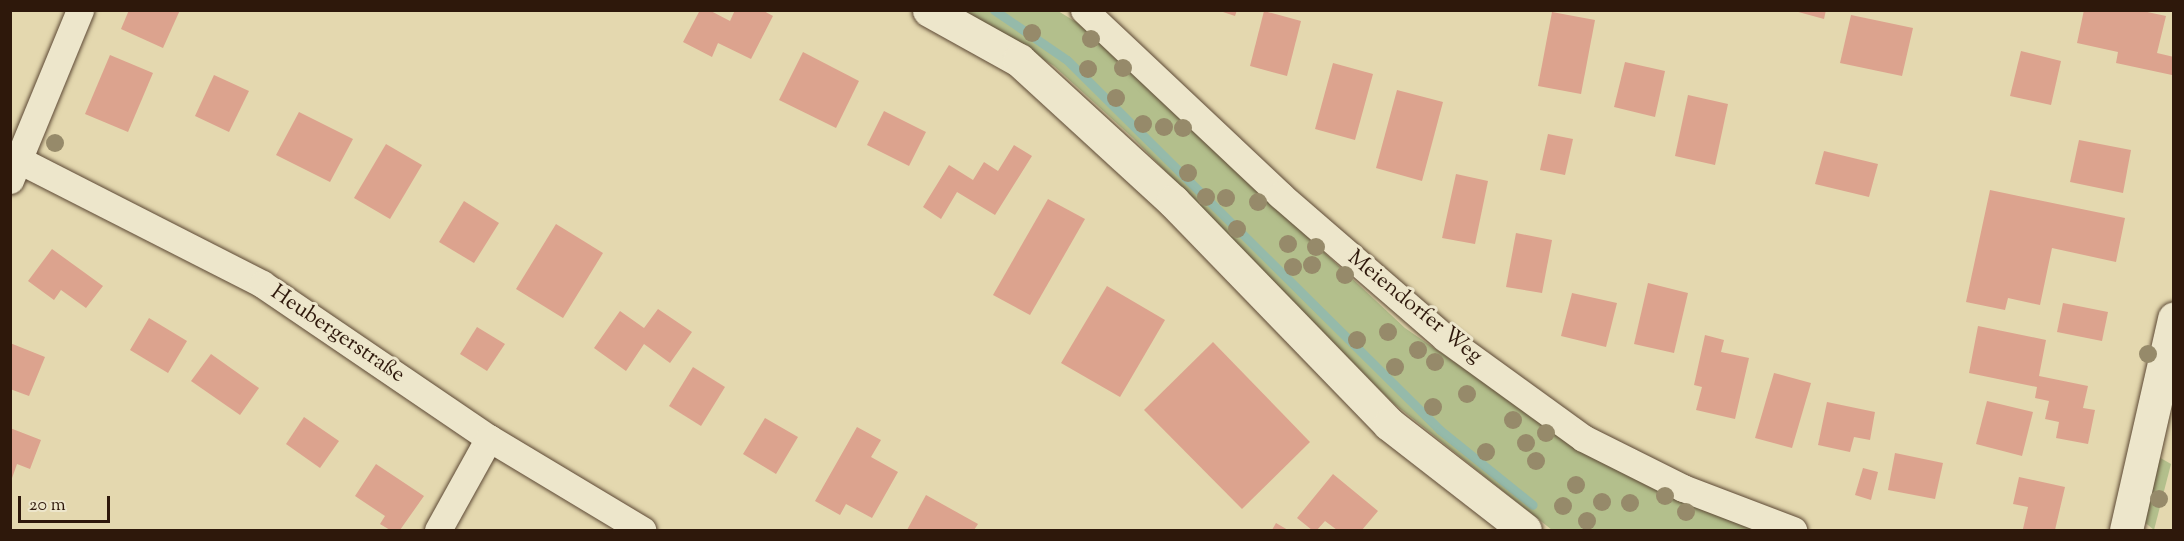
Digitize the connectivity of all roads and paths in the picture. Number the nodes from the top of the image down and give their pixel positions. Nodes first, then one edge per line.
1 (80, 10) edge
2 (929, 10) edge
3 (1084, 10) edge
4 (15, 170) edge
5 (2174, 318) edge
6 (2166, 386) edge
7 (489, 438) junction
8 (438, 531) edge
9 (642, 531) edge
10 (1526, 531) edge
11 (1793, 531) edge
12 (2126, 531) edge

1 - 4 street
2 - 10 street
3 - 11 street, Meiendorfer Weg
4 - 7 street, Heubergerstraße
5 - 6 street
6 - 12 street
7 - 8 street
7 - 9 street, Heubergerstraße

